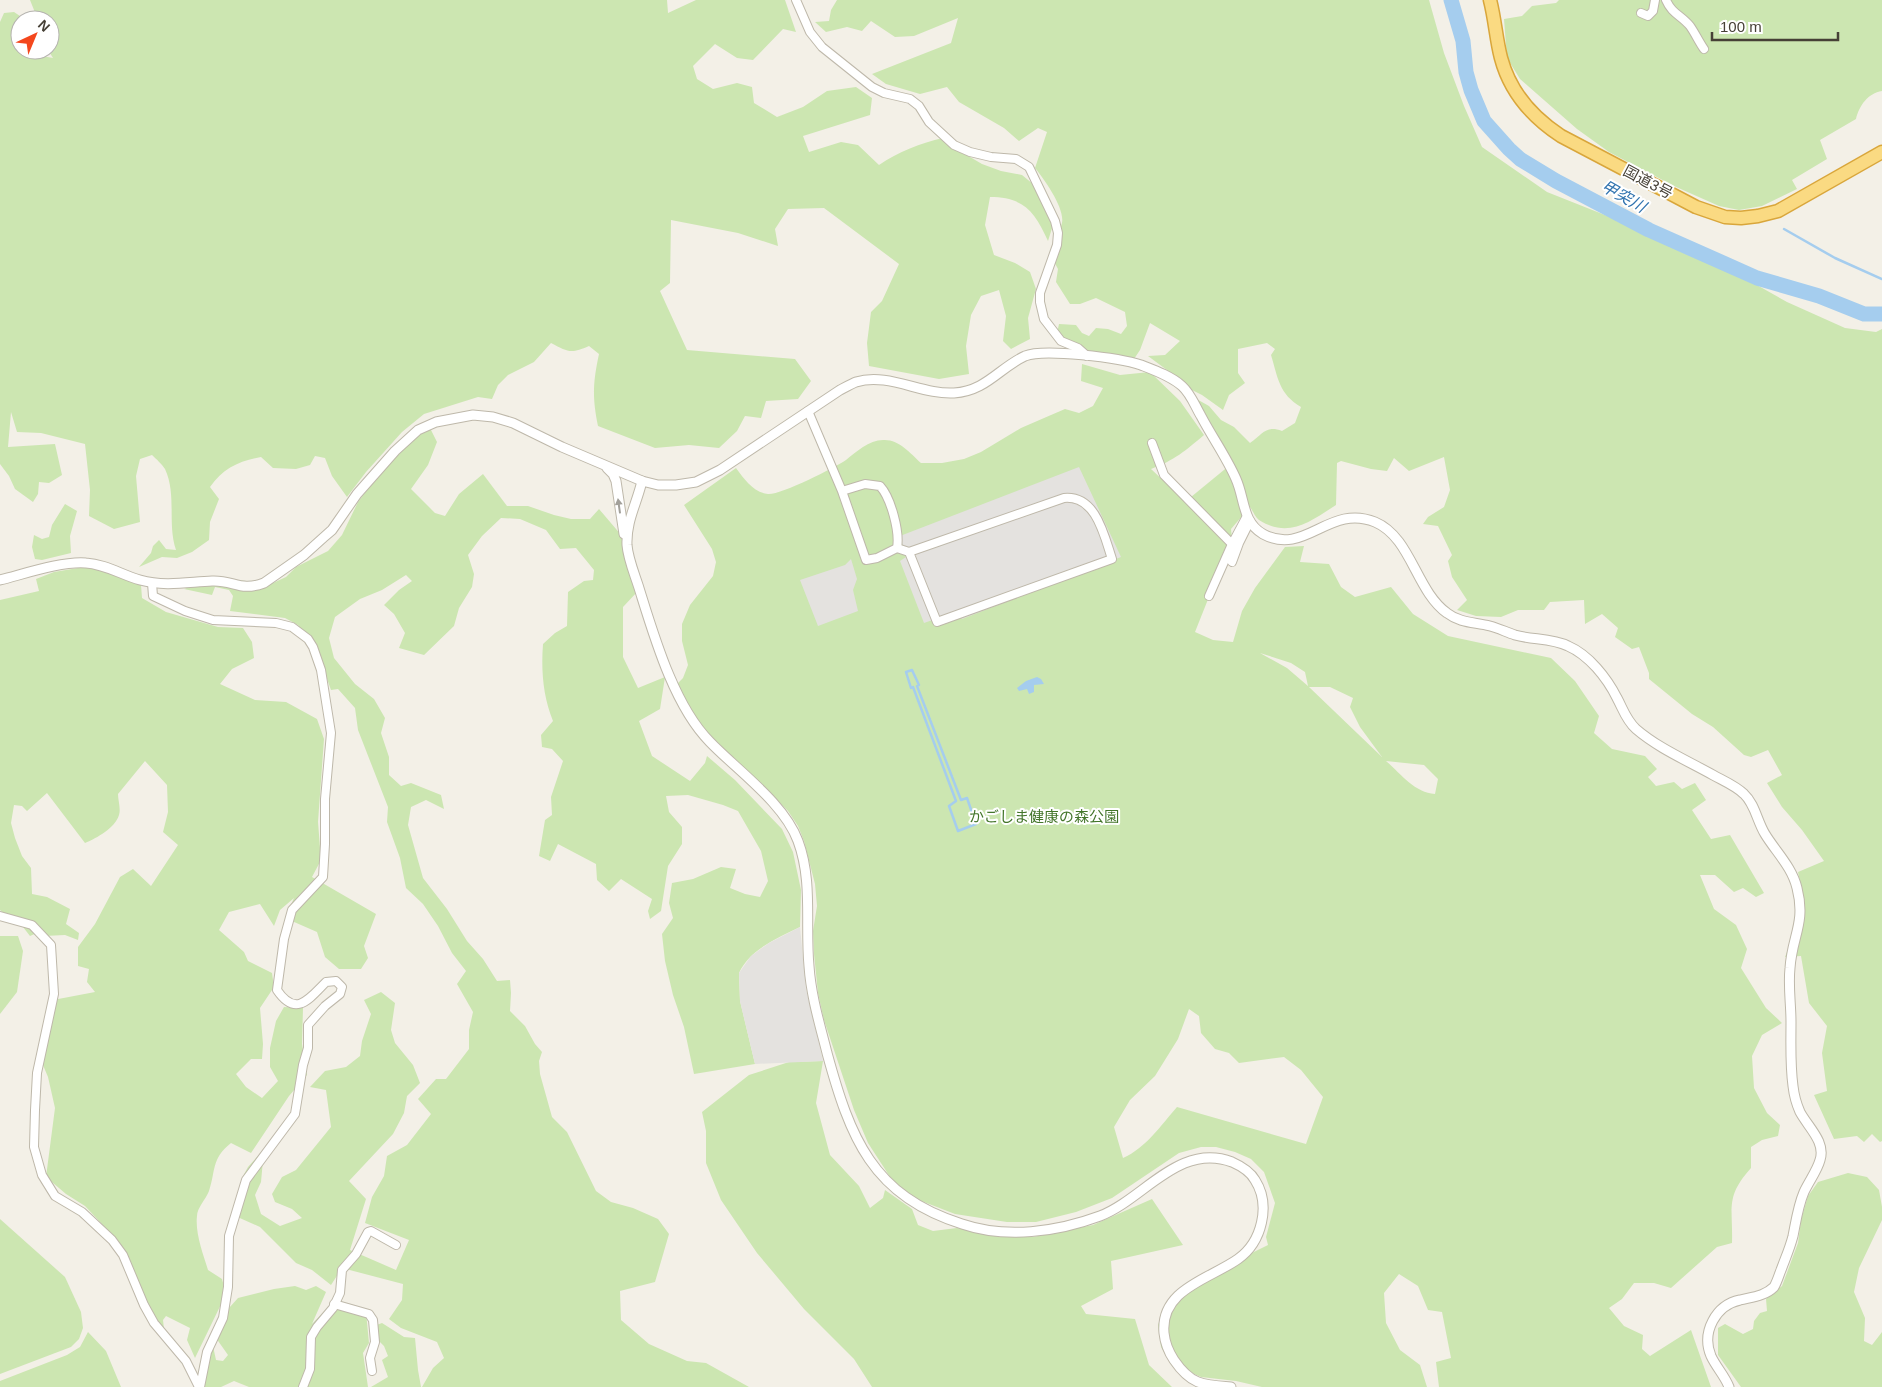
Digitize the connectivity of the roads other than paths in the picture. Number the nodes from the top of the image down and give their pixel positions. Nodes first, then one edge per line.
1 (796, 0) edge
2 (1490, 0) edge
3 (1655, 0) edge
4 (1666, 0) edge
5 (1641, 13) dead end
6 (1704, 50) dead end
7 (1882, 152) edge
8 (1087, 357) junction
9 (808, 411) junction
10 (1152, 443) dead end
11 (605, 466) junction
12 (642, 481) junction
13 (842, 491) junction
14 (1248, 518) junction
15 (1232, 544) junction
16 (897, 548) junction
17 (627, 549) junction
18 (909, 552) junction
19 (1232, 562) dead end
20 (0, 580) edge
21 (152, 583) junction
22 (1209, 596) dead end
23 (0, 916) edge
24 (396, 1245) dead end
25 (334, 1304) junction
26 (372, 1370) dead end
27 (199, 1387) edge
28 (303, 1387) edge
29 (1231, 1387) edge
30 (1729, 1387) edge

1 - 8 street
2 - 7 highway, 国道3号
3 - 5 street
4 - 6 street
8 - 9 street
8 - 14 street
9 - 12 street
9 - 13 street
10 - 15 street
11 - 12 street
17 -> 11 street
11 - 21 street
12 - 17 street
13 - 16 street
13 - 16 street
14 - 15 street
14 - 19 street
14 - 30 street
15 - 22 street
16 - 18 street
17 - 29 street
18 - 18 street
20 - 21 street
21 - 27 street
23 - 27 street
24 - 25 street
25 - 26 street
25 - 28 street

